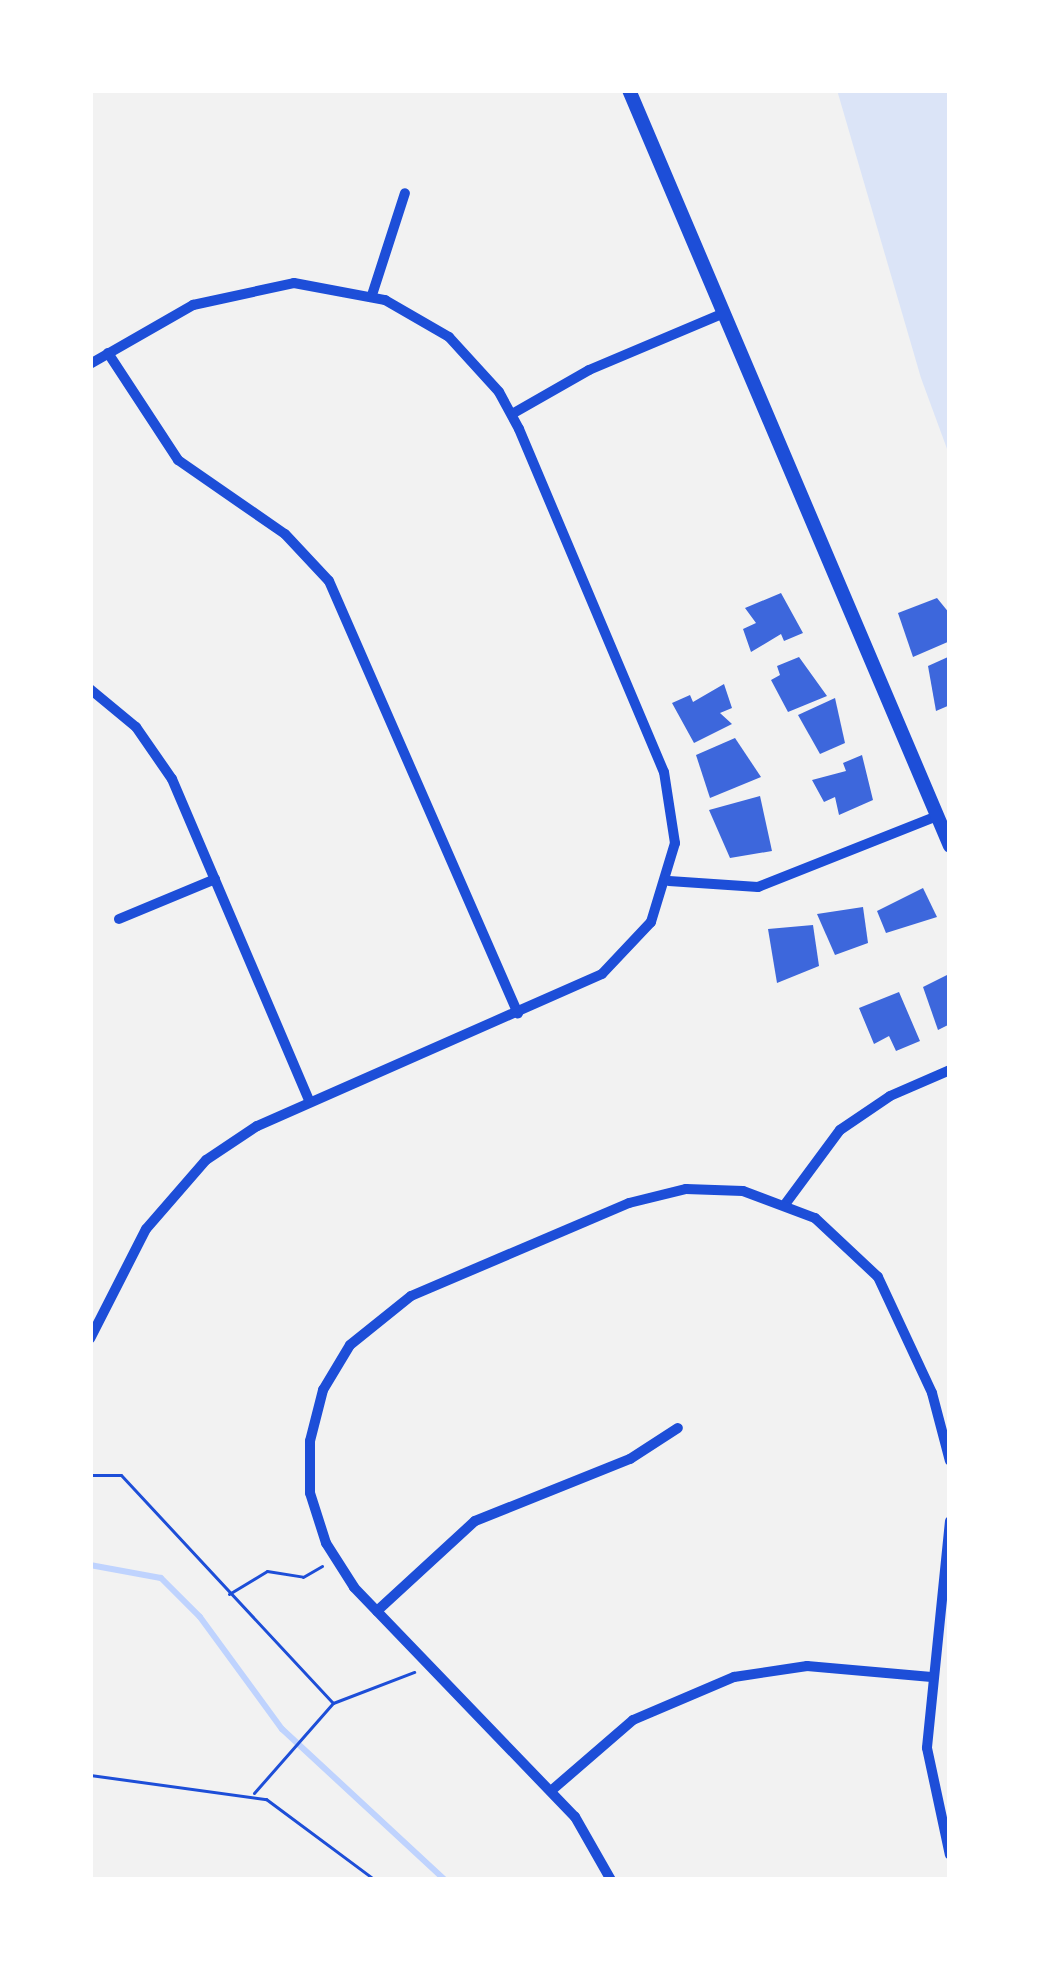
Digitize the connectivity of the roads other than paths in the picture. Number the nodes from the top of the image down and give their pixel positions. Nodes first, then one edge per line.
1 (629, 90) edge
2 (404, 193) dead end
3 (372, 295) junction
4 (724, 313) junction
5 (108, 353) junction
6 (90, 364) edge
7 (512, 414) junction
8 (90, 689) edge
9 (938, 816) junction
10 (950, 846) edge
11 (215, 879) junction
12 (669, 880) junction
13 (119, 920) dead end
14 (518, 1015) junction
15 (950, 1070) edge
16 (310, 1102) junction
17 (786, 1203) junction
18 (90, 1339) edge
19 (679, 1428) dead end
20 (950, 1461) edge
21 (950, 1521) edge
22 (947, 1574) edge
23 (377, 1611) junction
24 (932, 1677) junction
25 (552, 1790) junction
26 (950, 1855) edge
27 (611, 1880) edge

1 - 4 street
2 - 3 street
3 - 5 street
3 - 7 street
4 - 7 street
4 - 9 street
5 - 6 street
5 - 14 street
7 - 12 street
8 - 11 street
9 - 10 street
9 - 12 street
11 - 13 street
11 - 16 street
12 - 14 street
14 - 16 street
15 - 17 street
16 - 18 street
17 - 20 street
17 - 23 street
19 - 23 street
21 - 22 street
22 - 24 street
23 - 25 street
24 - 25 street
24 - 26 street
25 - 27 street

